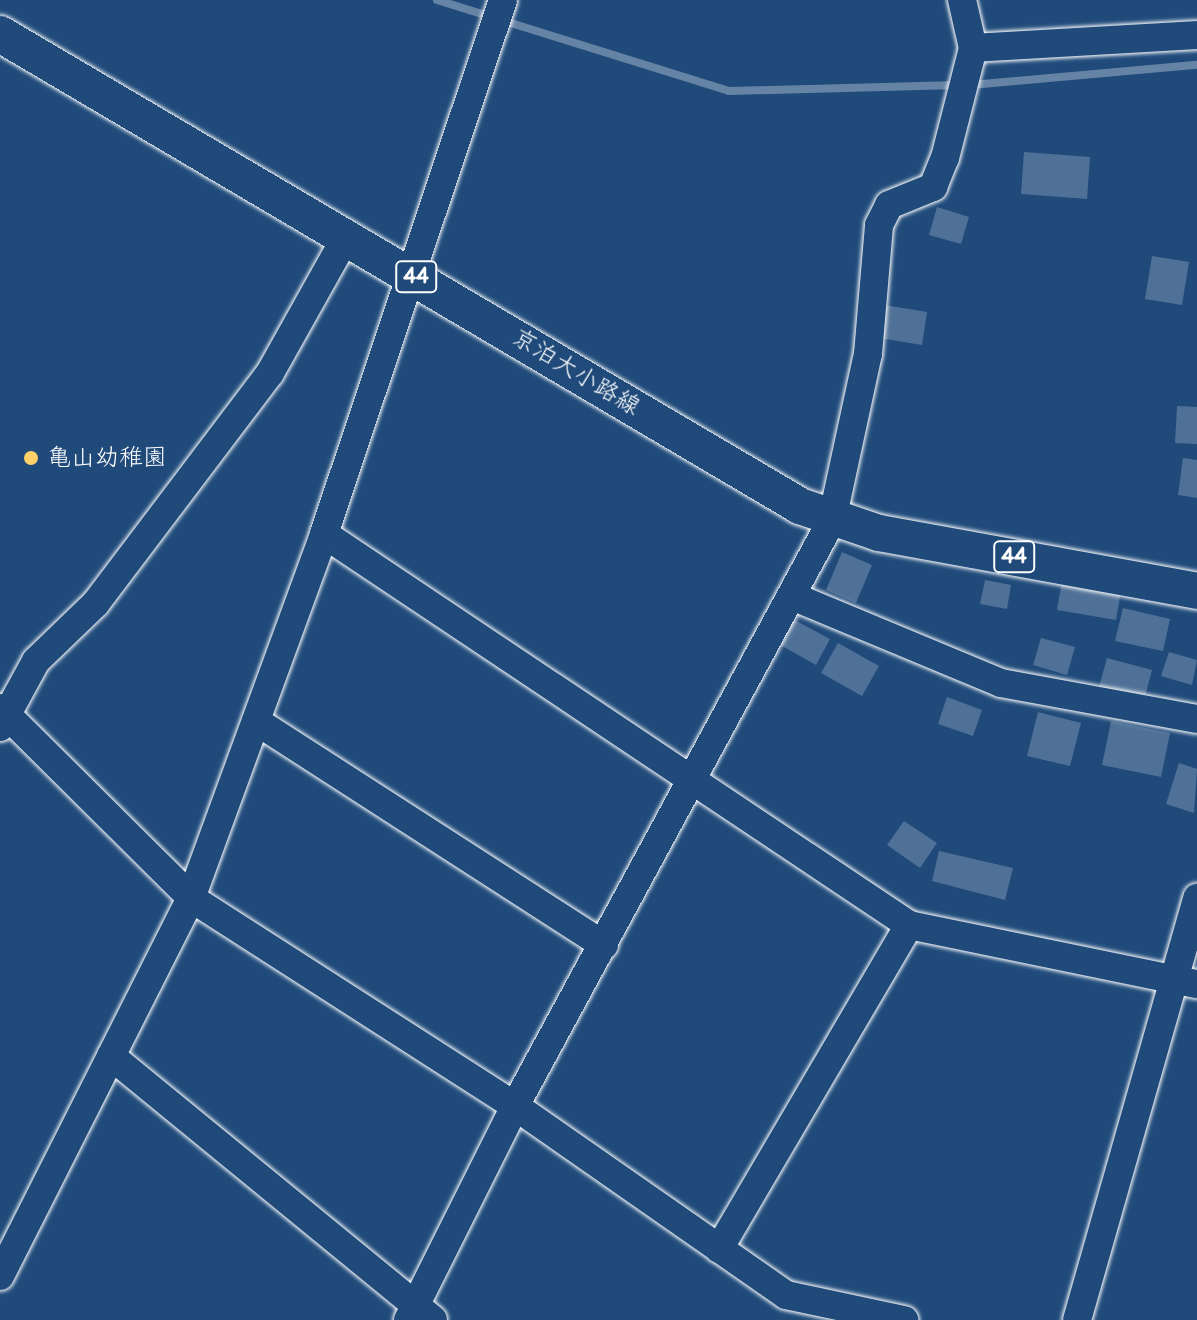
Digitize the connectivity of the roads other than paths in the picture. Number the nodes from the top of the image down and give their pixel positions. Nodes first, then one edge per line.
1 (962, 0) edge
2 (502, 2) edge
3 (0, 34) edge
4 (1197, 35) edge
5 (973, 48) junction
6 (346, 237) junction
7 (410, 274) junction
8 (832, 520) junction
9 (324, 534) junction
10 (1197, 591) edge
11 (792, 596) junction
12 (3, 716) edge
13 (1197, 719) edge
14 (256, 721) junction
15 (693, 784) junction
16 (191, 898) junction
17 (1197, 898) edge
18 (909, 925) junction
19 (604, 945) junction
20 (1185, 982) edge
21 (111, 1056) junction
22 (515, 1106) junction
23 (719, 1249) junction
24 (0, 1276) edge
25 (419, 1315) edge
26 (904, 1320) edge
27 (1077, 1320) edge

1 - 5 street
2 - 7 street
3 - 6 main road, 京泊大小路線 / 44
4 - 5 street
5 - 8 street
6 - 7 main road, 京泊大小路線 / 44
6 - 12 street
7 - 8 main road, 京泊大小路線 / 44
7 - 9 street
8 - 10 main road, 京泊大小路線 / 44
8 - 11 street
9 - 14 street
9 - 15 street
11 - 13 street
11 - 15 street
12 - 16 street
14 - 16 street
14 - 19 street
15 - 18 street
15 - 19 street
16 - 21 street
16 - 22 street
17 - 20 street
18 - 20 street
18 - 23 street
19 - 22 street
20 - 27 street
21 - 24 street
21 - 25 street
22 - 23 street
22 - 25 street
23 - 26 street

